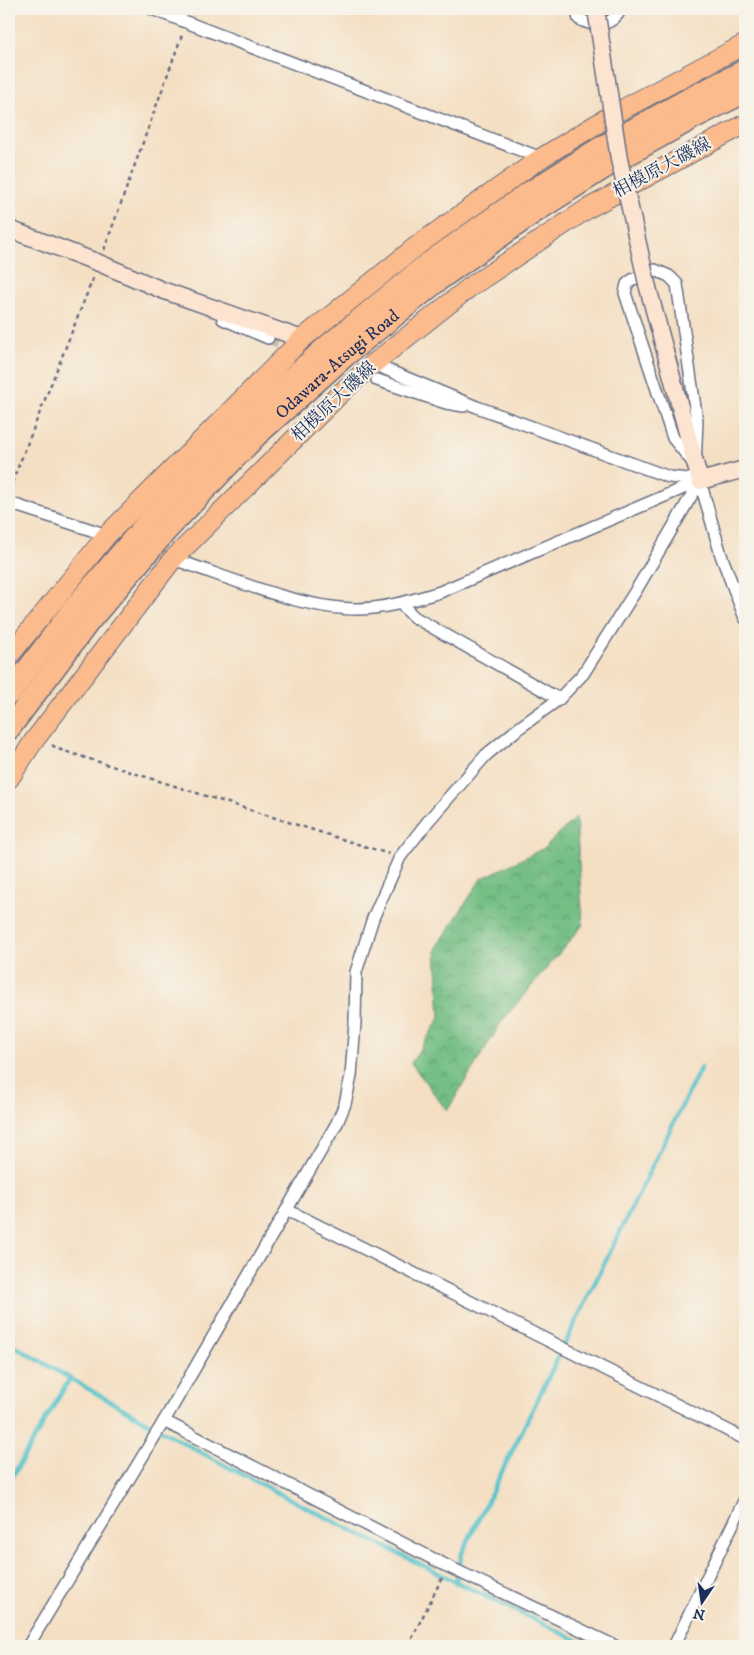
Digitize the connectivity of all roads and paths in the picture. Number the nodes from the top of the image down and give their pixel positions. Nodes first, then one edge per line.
1 (152, 9) edge
2 (576, 9) edge
3 (621, 9) edge
4 (596, 16) edge
5 (745, 44) edge
6 (745, 70) edge
7 (745, 92) edge
8 (610, 116) junction
9 (745, 124) edge
10 (541, 158) junction
11 (9, 229) edge
12 (162, 290) junction
13 (268, 338) tunnel mouth
14 (302, 339) junction
15 (375, 372) junction
16 (477, 407) junction
17 (745, 469) edge
18 (697, 473) junction
19 (9, 503) edge
20 (107, 535) junction
21 (173, 559) junction
22 (401, 604) junction
23 (745, 618) edge
24 (9, 656) edge
25 (79, 682) junction
26 (9, 694) edge
27 (560, 699) junction
28 (9, 729) edge
29 (39, 734) junction
30 (9, 762) edge
31 (9, 779) edge
32 (400, 857) junction
33 (286, 1210) junction
34 (164, 1422) junction
35 (745, 1439) edge
36 (745, 1500) edge
37 (438, 1586) dead end
38 (28, 1646) edge
39 (408, 1646) edge
40 (615, 1646) edge
41 (674, 1646) edge

1 - 10 street
2 - 4 street
3 - 4 street
4 - 8 street
4 - 18 street, bridge
5 - 8 main road
6 - 26 highway, Odawara-Atsugi Road
7 - 28 highway, Odawara-Atsugi Road
8 - 10 main road
9 - 15 main road, 相模原大磯線
10 - 14 main road
11 - 12 street
12 - 13 street
12 - 14 street
14 - 20 main road
15 - 16 street
15 - 16 street
15 - 21 main road, 相模原大磯線
16 - 18 street
17 - 18 street
18 - 18 street
18 - 22 street
18 - 23 street
18 - 27 street
19 - 20 street
20 - 24 main road
21 - 22 street
21 - 25 main road, 相模原大磯線
22 - 27 street
25 - 29 main road, 相模原大磯線
25 - 30 street
27 - 32 street
29 - 31 main road, 相模原大磯線
29 - 32 path
32 - 33 street
33 - 34 street
33 - 35 street
34 - 38 street
34 - 40 street
36 - 41 street
37 - 39 path

